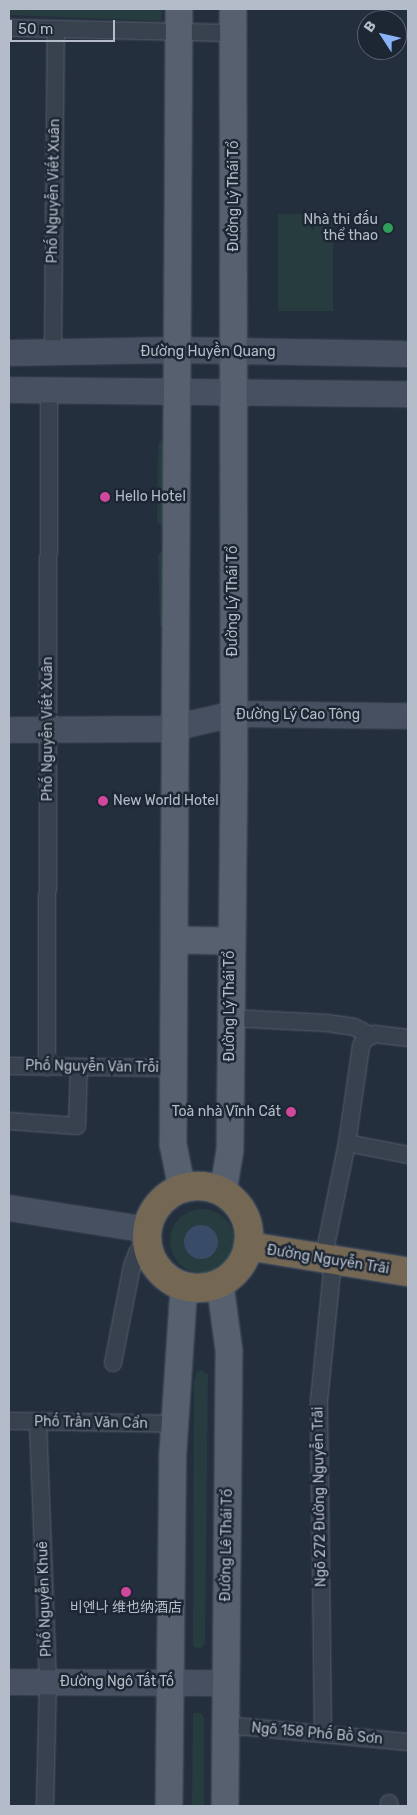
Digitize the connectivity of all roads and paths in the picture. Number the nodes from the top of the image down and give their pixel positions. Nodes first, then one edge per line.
1 (179, 21) edge
2 (233, 21) edge
3 (9, 28) edge
4 (56, 30) junction
5 (176, 350) junction
6 (234, 350) junction
7 (53, 351) junction
8 (9, 353) edge
9 (408, 354) edge
10 (9, 390) edge
11 (49, 390) junction
12 (176, 391) junction
13 (234, 391) junction
14 (408, 394) edge
15 (234, 714) junction
16 (408, 716) edge
17 (177, 727) junction
18 (48, 729) junction
19 (9, 730) edge
20 (176, 940) junction
21 (230, 941) junction
22 (230, 1018) junction
23 (370, 1035) junction
24 (408, 1038) edge
25 (9, 1066) edge
26 (47, 1067) junction
27 (79, 1067) junction
28 (175, 1068) junction
29 (9, 1121) edge
30 (347, 1143) junction
31 (408, 1156) edge
32 (182, 1189) junction
33 (223, 1192) junction
34 (9, 1208) edge
35 (148, 1237) junction
36 (248, 1246) junction
37 (328, 1260) junction
38 (408, 1272) edge
39 (220, 1284) junction
40 (184, 1286) junction
41 (113, 1363) dead end
42 (9, 1421) edge
43 (38, 1422) junction
44 (174, 1424) junction
45 (9, 1682) edge
46 (48, 1682) junction
47 (170, 1682) junction
48 (226, 1683) junction
49 (225, 1725) junction
50 (323, 1734) junction
51 (408, 1742) edge
52 (45, 1806) edge
53 (170, 1806) edge
54 (225, 1806) edge

1 - 2 street
1 - 4 street
1 - 5 main road
2 - 6 main road, Đường Lý Thái Tổ
3 - 4 street
4 - 7 street, Phố Nguyễn Viết Xuân
5 - 6 street, Đường Huyền Quang
5 - 7 street, Đường Huyền Quang
5 - 12 main road
6 - 9 street, Đường Huyền Quang
6 - 13 main road, Đường Lý Thái Tổ
7 - 8 street, Đường Huyền Quang
10 - 11 street
11 - 12 street
11 - 18 street, Phố Nguyễn Viết Xuân
12 - 13 street
12 - 17 main road
13 - 14 street
13 - 15 main road, Đường Lý Thái Tổ
15 - 16 street, Đường Lý Cao Tông
15 - 17 street, Đường Lý Cao Tông
15 - 21 main road, Đường Lý Thái Tổ
17 - 18 street, Đường Lý Cao Tông
17 - 20 main road
18 - 19 street, Đường Lý Cao Tông
18 - 26 street, Phố Nguyễn Viết Xuân
20 - 21 main road
20 - 28 main road
21 - 22 main road, Đường Lý Thái Tổ
22 - 23 street
22 - 33 main road, Đường Lý Thái Tổ
23 - 24 street
23 - 30 street, Ngõ 272 Đường Nguyễn Trãi
25 - 26 street, Phố Nguyễn Văn Trỗi
26 - 27 street, Phố Nguyễn Văn Trỗi
27 - 28 street, Phố Nguyễn Văn Trỗi
27 - 29 street
28 - 32 main road
30 - 31 street
30 - 37 street, Ngõ 272 Đường Nguyễn Trãi
32 - 33 highway
32 - 35 highway
33 - 36 highway
34 - 35 street
35 - 40 highway
35 - 41 street
36 - 37 highway, Đường Nguyễn Trãi
36 - 39 highway
37 - 38 highway, Đường Nguyễn Trãi
37 - 50 street, Ngõ 272 Đường Nguyễn Trãi
39 - 40 highway
39 - 48 main road, Đường Lê Thái Tổ
40 - 44 main road
42 - 43 street, Phố Trần Văn Cẩn
43 - 44 street, Phố Trần Văn Cẩn
43 - 46 street, Phố Nguyễn Khuê
44 - 47 main road
45 - 46 street, Đường Ngô Tất Tố
46 - 47 street, Đường Ngô Tất Tố
46 - 52 street, Phố Nguyễn Khuê
47 - 48 street, Đường Ngô Tất Tố
47 - 53 main road
48 - 49 main road, Đường Lê Thái Tổ
49 - 50 street, Ngõ 158 Phố Bồ Sơn
49 - 54 main road, Đường Lê Thái Tổ
50 - 51 street, Ngõ 158 Phố Bồ Sơn

